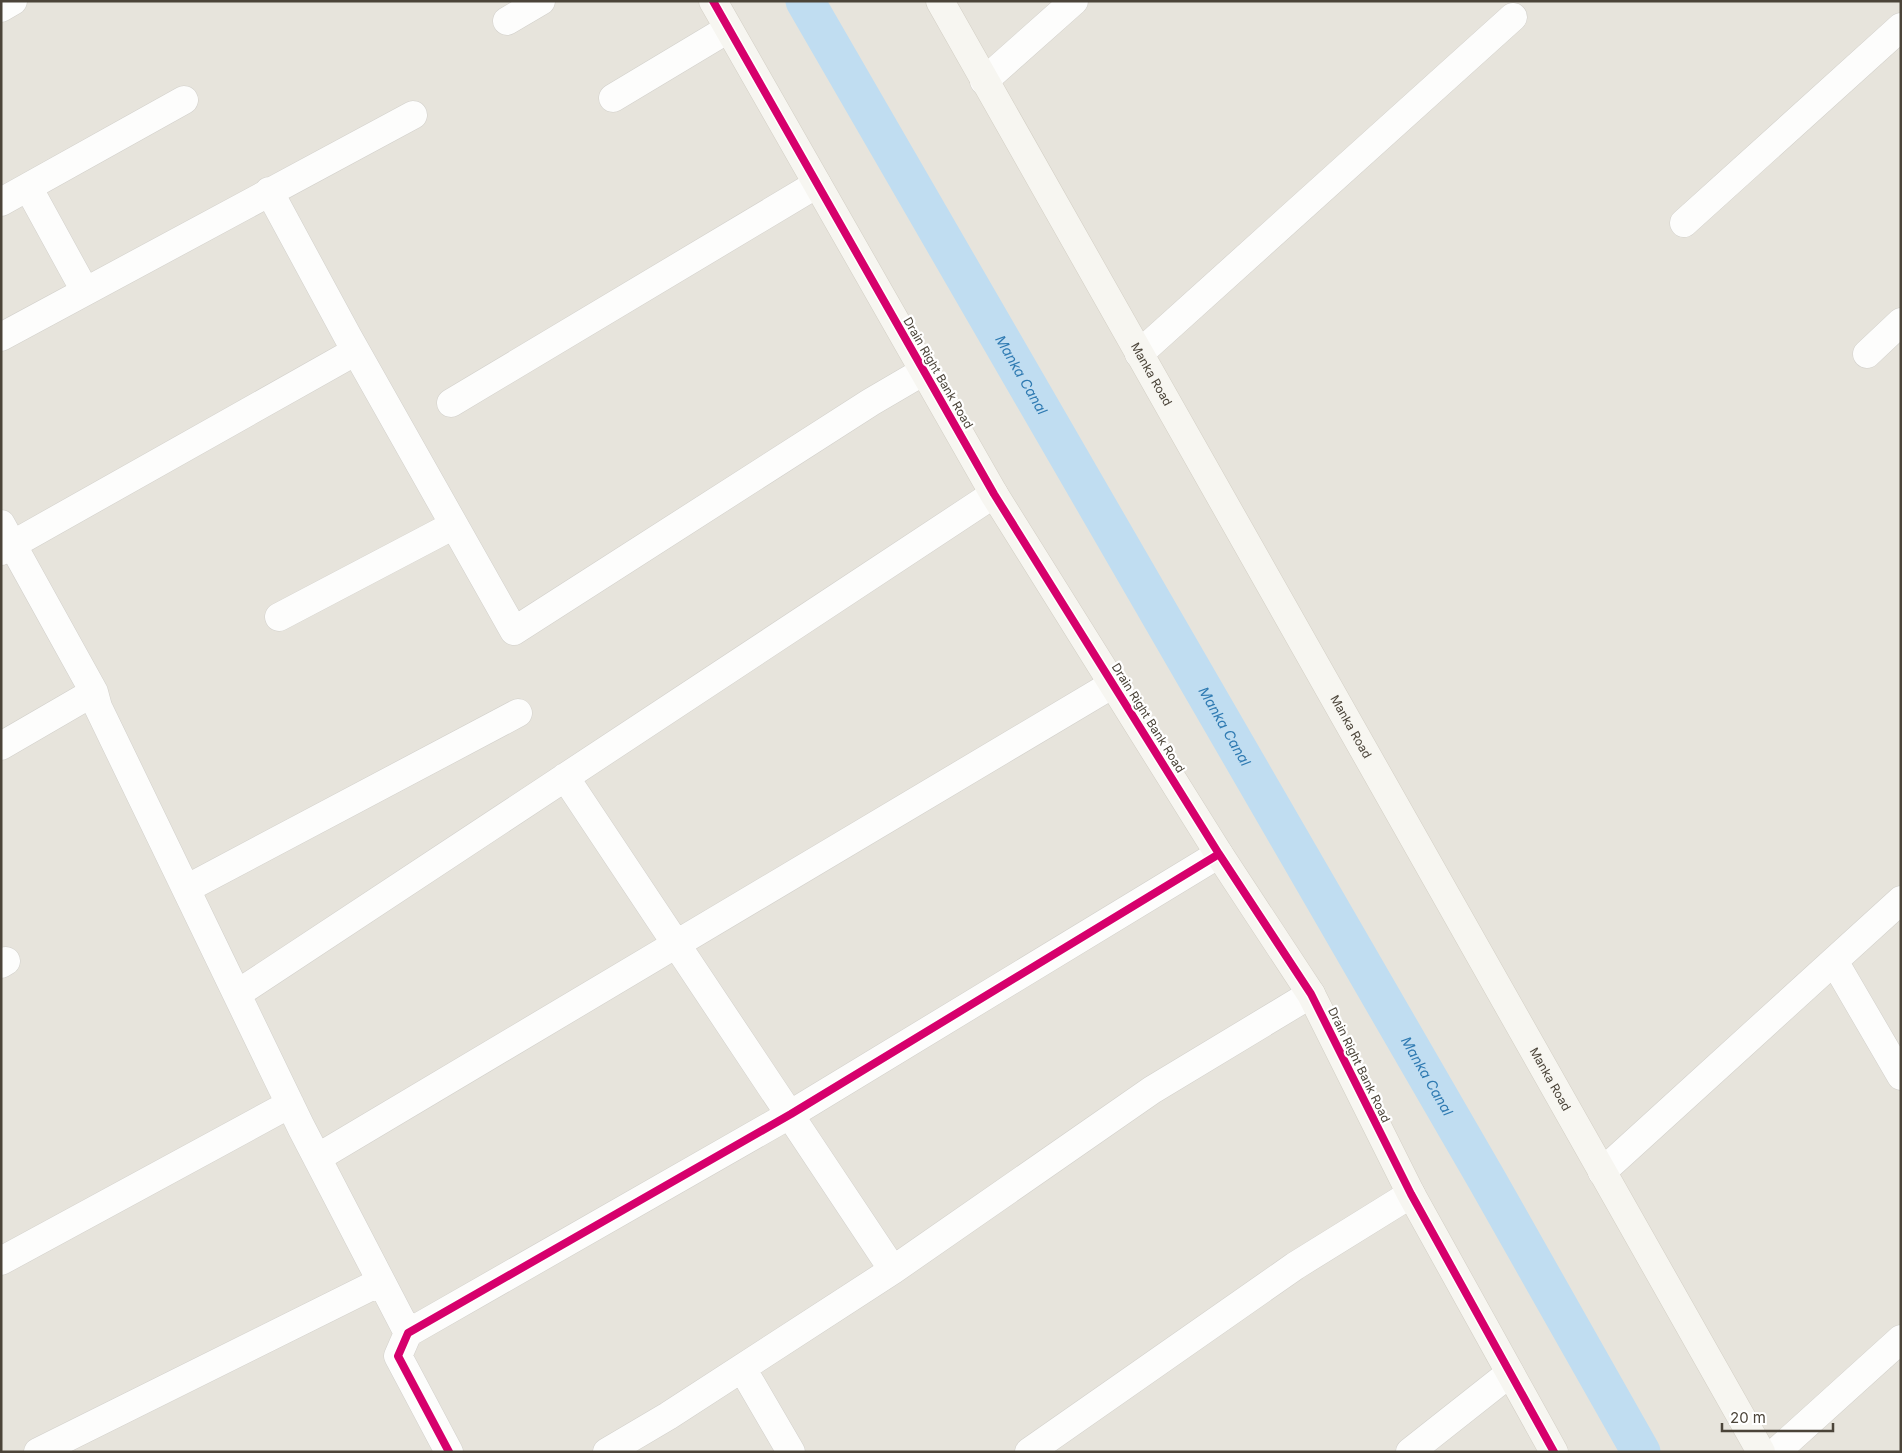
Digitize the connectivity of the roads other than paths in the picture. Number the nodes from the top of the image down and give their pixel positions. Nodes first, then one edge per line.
1 (12, 1) edge
2 (541, 1) edge
3 (713, 1) edge
4 (940, 1) edge
5 (1074, 1) edge
6 (1, 8) edge
7 (1513, 17) dead end
8 (507, 21) dead end
9 (1901, 27) edge
10 (728, 28) junction
11 (984, 80) junction
12 (613, 98) dead end
13 (184, 100) dead end
14 (413, 115) dead end
15 (817, 184) junction
16 (28, 187) junction
17 (269, 191) junction
18 (1, 202) edge
19 (1684, 223) dead end
20 (85, 291) junction
21 (1901, 322) edge
22 (1, 337) edge
23 (356, 351) junction
24 (1139, 354) junction
25 (1867, 354) dead end
26 (924, 371) junction
27 (451, 403) dead end
28 (994, 494) junction
29 (454, 525) junction
30 (5, 540) edge
31 (279, 618) dead end
32 (1113, 684) junction
33 (94, 692) junction
34 (518, 713) dead end
35 (1, 746) edge
36 (565, 777) junction
37 (1219, 854) junction
38 (186, 888) junction
39 (1901, 900) edge
40 (676, 945) junction
41 (1834, 961) junction
42 (237, 994) junction
43 (1311, 994) junction
44 (1901, 1076) edge
45 (290, 1104) junction
46 (791, 1114) junction
47 (317, 1158) junction
48 (1602, 1172) junction
49 (1410, 1194) junction
50 (1, 1261) edge
51 (893, 1270) junction
52 (380, 1282) junction
53 (408, 1333) junction
54 (1901, 1339) edge
55 (742, 1368) junction
56 (1510, 1373) junction
57 (38, 1452) edge
58 (449, 1452) edge
59 (607, 1452) edge
60 (791, 1452) edge
61 (1029, 1452) edge
62 (1410, 1452) edge
63 (1554, 1452) edge
64 (1761, 1452) edge
65 (1776, 1452) edge

1 - 6 street
2 - 8 street
3 - 10 street, Drain Right Bank Road
4 - 11 street, Manka Road
5 - 11 street
7 - 24 street
9 - 19 street
10 - 12 street
10 - 15 street, Drain Right Bank Road
11 - 24 street, Manka Road
13 - 16 street
14 - 17 street
15 - 26 street, Drain Right Bank Road
15 - 27 street
16 - 18 street
16 - 20 street
17 - 20 street
17 - 23 street
20 - 22 street
21 - 25 street
23 - 29 street
23 - 30 street
24 - 48 street, Manka Road
26 - 28 street, Drain Right Bank Road
26 - 29 street
28 - 32 street, Drain Right Bank Road
28 - 36 street
29 - 31 street
30 - 33 street
32 - 37 street, Drain Right Bank Road
32 - 40 street
33 - 35 street
33 - 38 street
34 - 38 street
36 - 40 street
36 - 42 street
37 - 43 street, Drain Right Bank Road
37 - 46 street
38 - 42 street
39 - 41 street
40 - 46 street
40 - 47 street
41 - 44 street
41 - 48 street
42 - 45 street
43 - 49 street, Drain Right Bank Road
43 - 51 street
45 - 47 street
45 - 50 street
46 - 51 street
46 - 53 street
47 - 52 street
48 - 64 street, Manka Road
49 - 56 street, Drain Right Bank Road
49 - 61 street
51 - 55 street
52 - 53 street
52 - 57 street
53 - 58 street
54 - 65 street
55 - 59 street
55 - 60 street
56 - 62 street
56 - 63 street, Drain Right Bank Road

